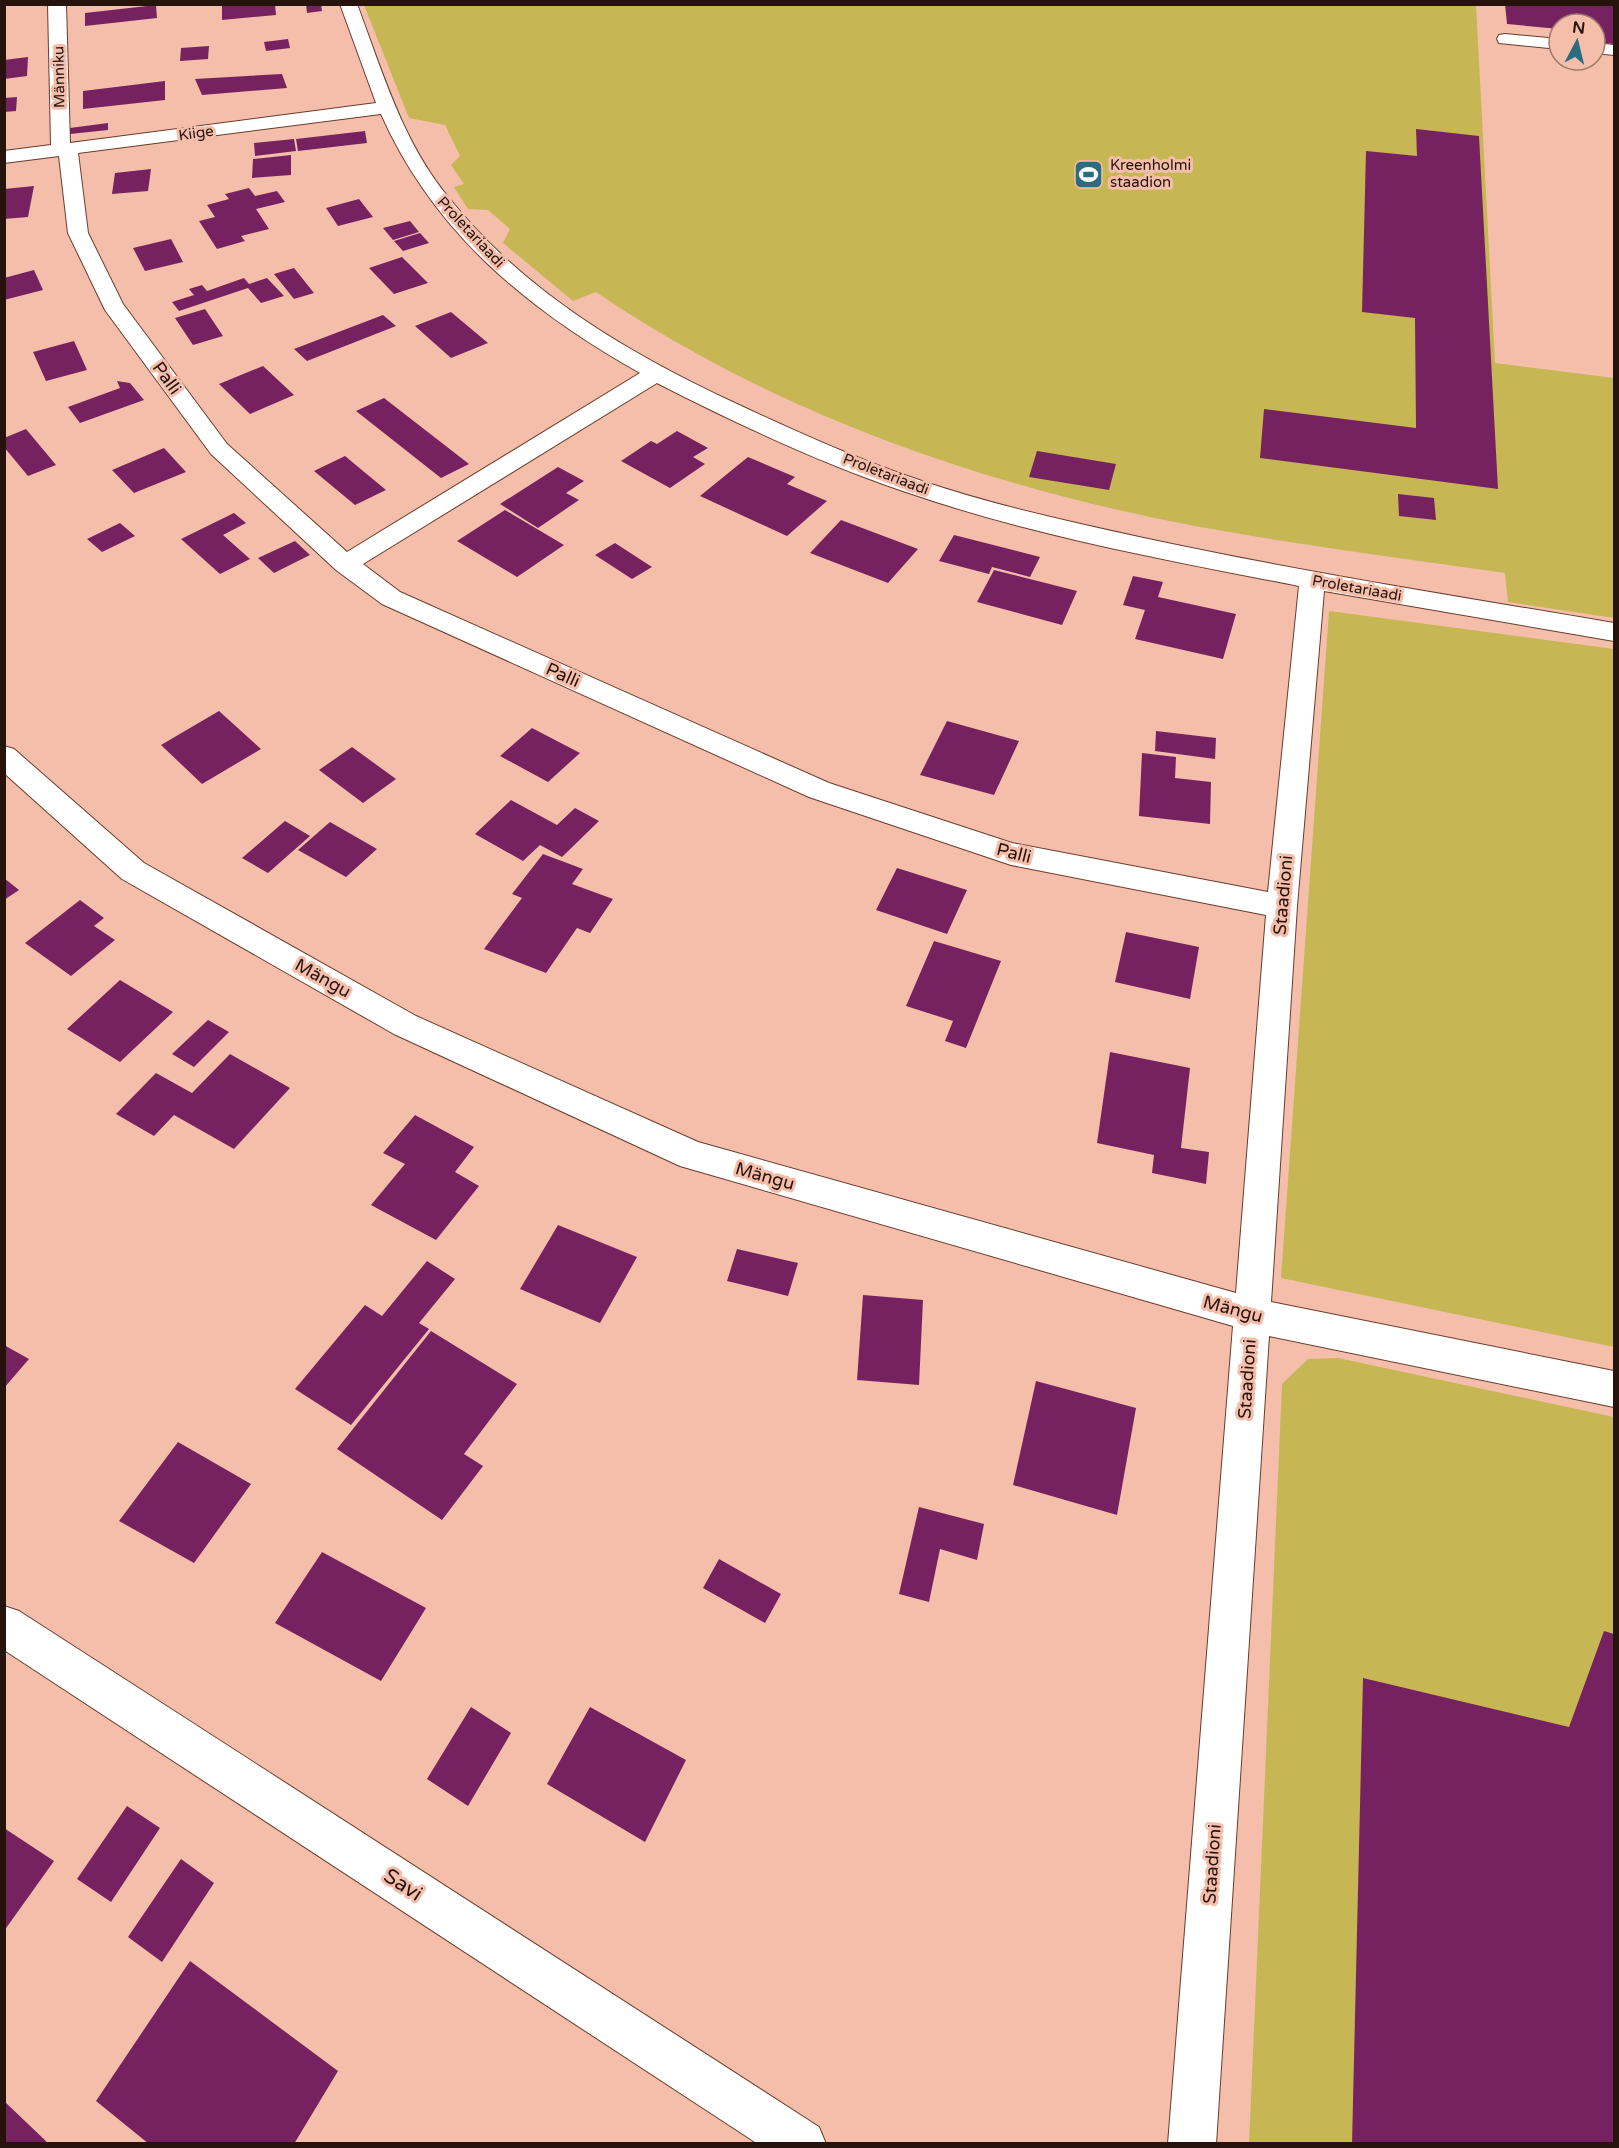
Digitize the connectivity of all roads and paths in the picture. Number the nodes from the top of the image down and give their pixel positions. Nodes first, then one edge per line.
1 (57, 4) edge
2 (348, 4) edge
3 (1505, 39) dead end
4 (1547, 43) edge
5 (388, 107) junction
6 (64, 150) junction
7 (4, 157) edge
8 (655, 374) junction
9 (345, 564) junction
10 (1312, 580) junction
11 (1614, 632) edge
12 (7, 762) edge
13 (1282, 906) junction
14 (1252, 1315) junction
15 (1614, 1389) edge
16 (4, 1626) edge
17 (802, 2144) edge
18 (1192, 2144) edge

1 - 6 street, Männiku
2 - 5 street, Proletariaadi
3 - 4 lane
5 - 6 street, Kiige
5 - 8 street, Proletariaadi
6 - 7 street, Kiige
6 - 9 street, Palli
8 - 9 street
8 - 10 street, Proletariaadi
9 - 13 street, Palli
10 - 11 street, Proletariaadi
10 - 13 street, Staadioni
12 - 14 street, Mängu
13 - 14 street, Staadioni
14 - 15 street, Mängu
14 - 18 street, Staadioni
16 - 17 street, Savi

